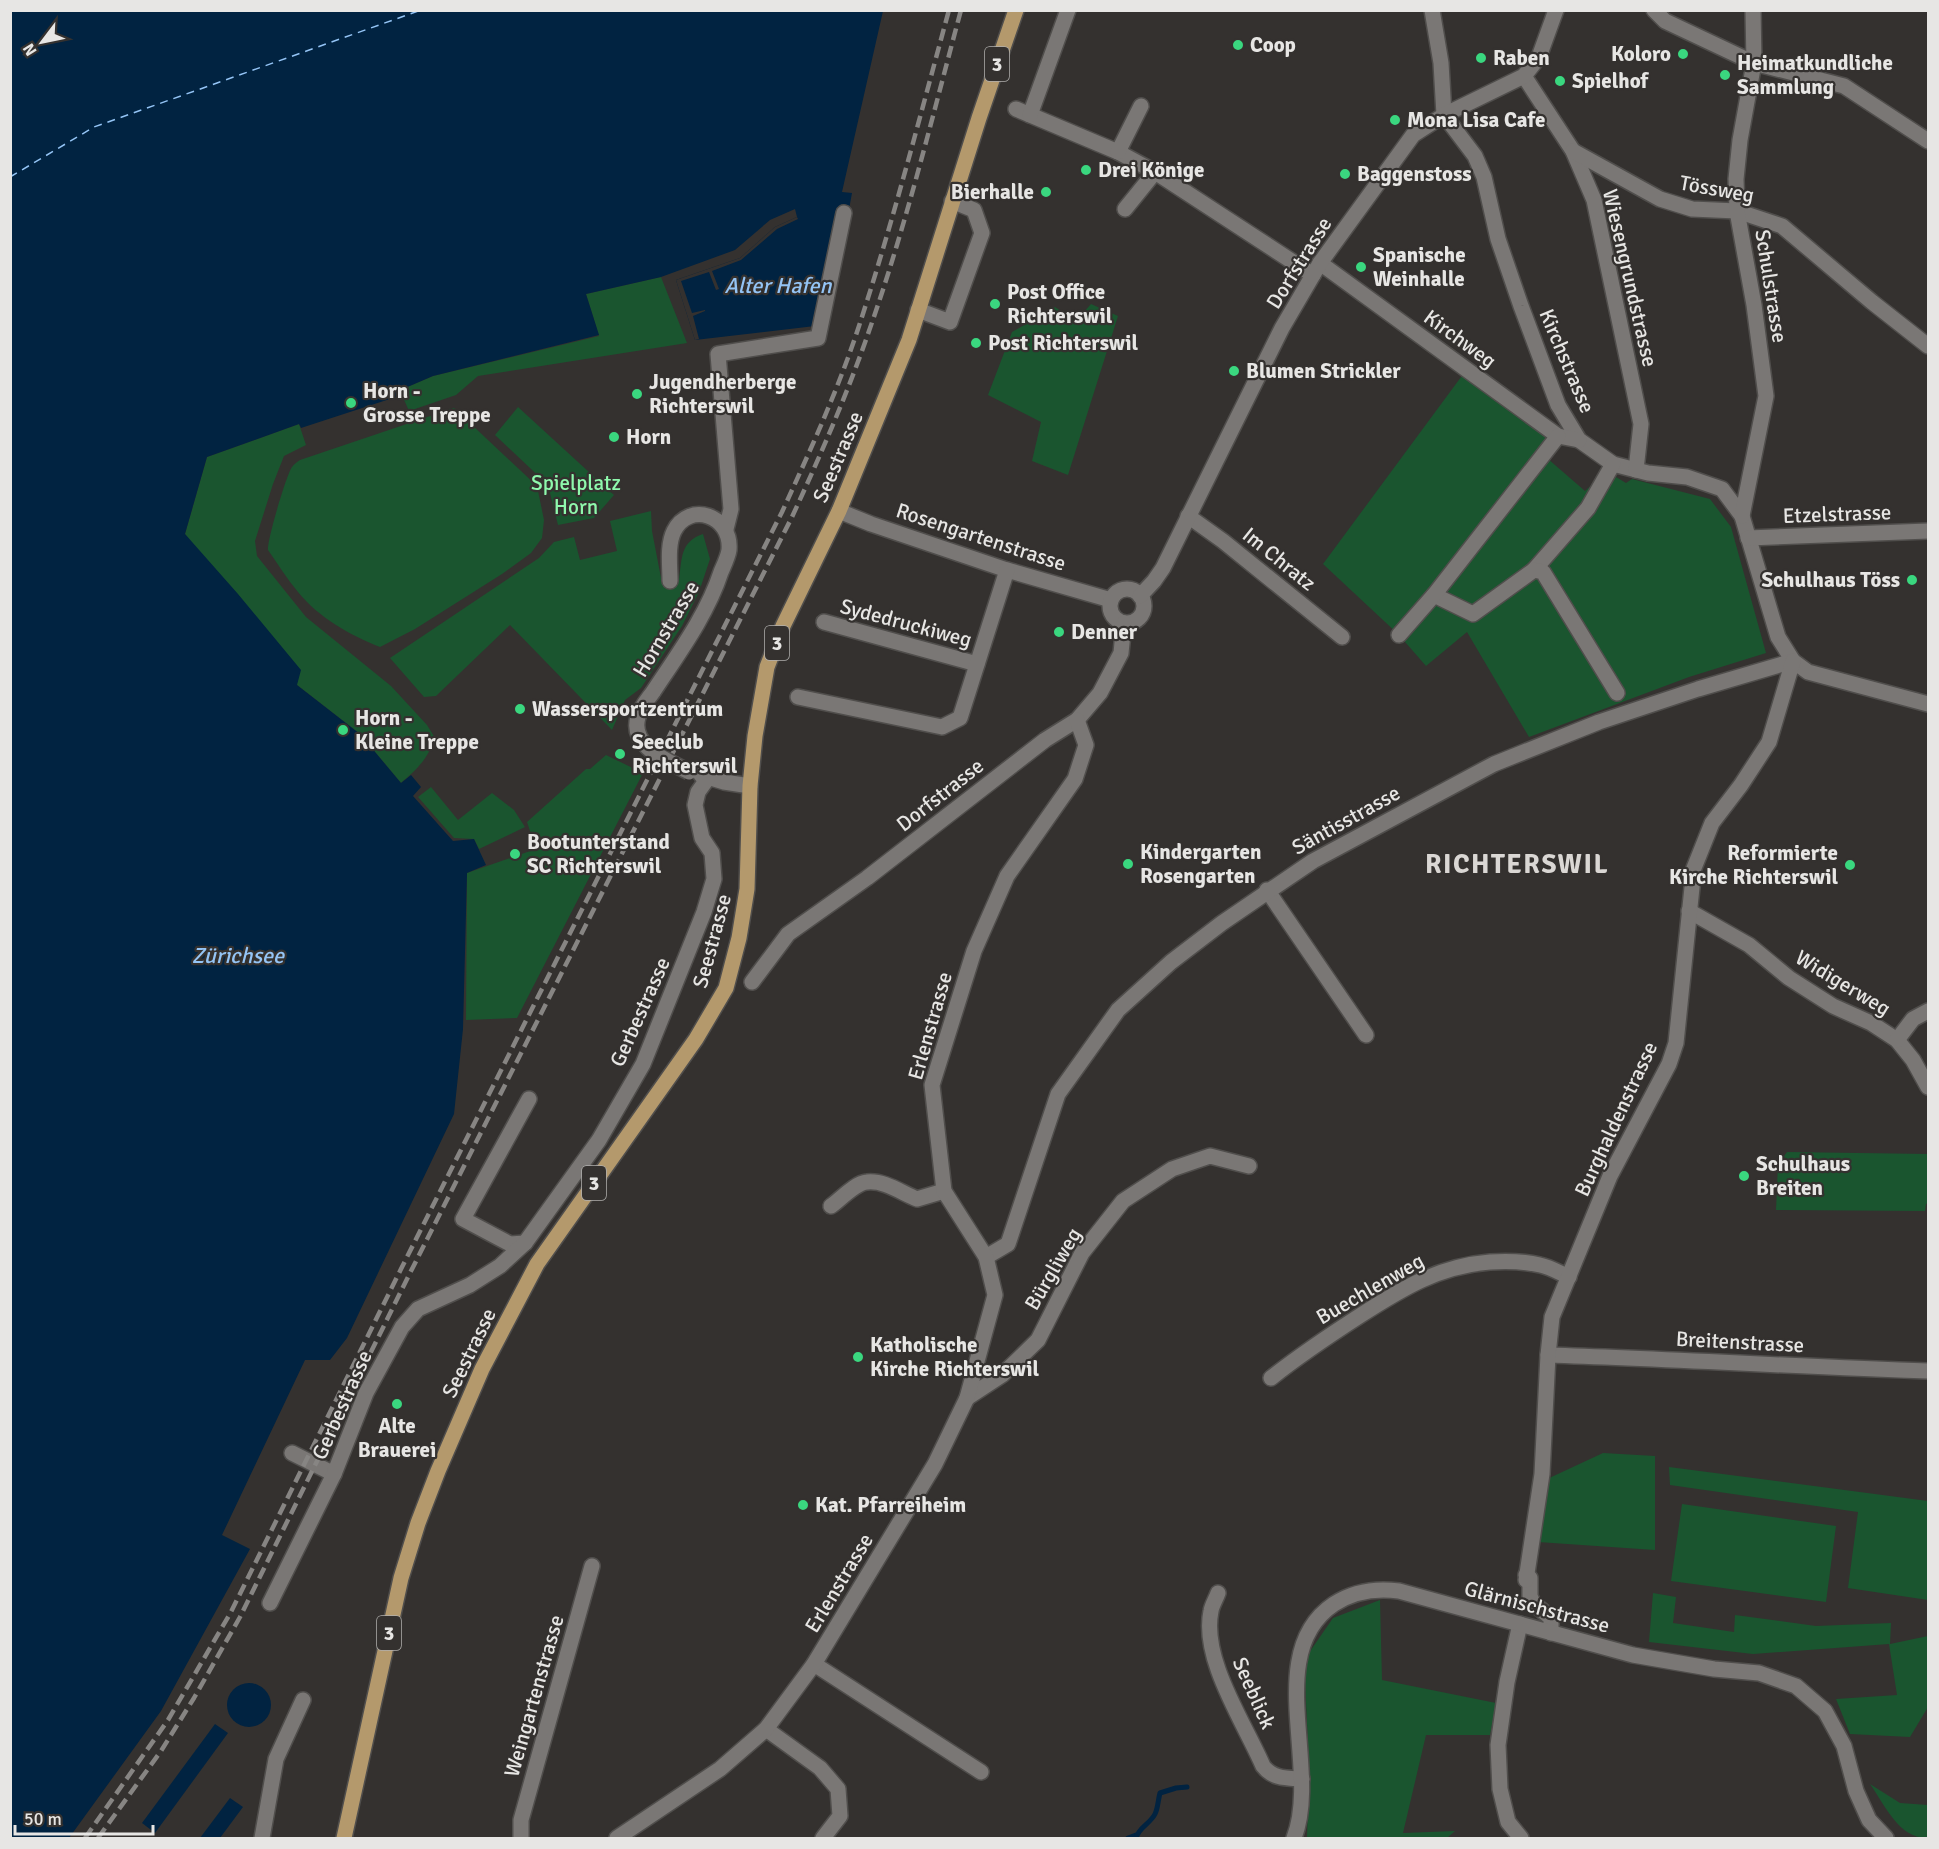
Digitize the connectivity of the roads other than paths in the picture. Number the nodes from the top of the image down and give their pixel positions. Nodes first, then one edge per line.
1 (1016, 10) edge
2 (1068, 10) edge
3 (1432, 10) edge
4 (1556, 10) edge
5 (1654, 10) edge
6 (1753, 10) edge
7 (1754, 63) junction
8 (1524, 76) junction
9 (1141, 106) dead end
10 (1444, 115) junction
11 (1929, 141) edge
12 (1573, 151) junction
13 (1118, 152) junction
14 (1155, 172) junction
15 (952, 201) junction
16 (1125, 209) dead end
17 (1737, 211) junction
18 (844, 213) dead end
19 (1316, 269) junction
20 (918, 310) junction
21 (1929, 346) edge
22 (1558, 436) junction
23 (1579, 440) junction
24 (1613, 464) junction
25 (1636, 470) junction
26 (839, 510) junction
27 (1188, 516) junction
28 (1742, 516) junction
29 (726, 529) junction
30 (1929, 531) edge
31 (1748, 538) junction
32 (1007, 570) junction
33 (1534, 570) junction
34 (670, 581) dead end
35 (1434, 595) junction
36 (1140, 596) junction
37 (1111, 600) junction
38 (824, 622) dead end
39 (1124, 623) junction
40 (1399, 635) dead end
41 (1342, 637) dead end
42 (1793, 661) junction
43 (977, 664) junction
44 (1617, 693) dead end
45 (798, 698) dead end
46 (1929, 704) edge
47 (1077, 720) junction
48 (708, 778) junction
49 (750, 786) junction
50 (1267, 890) junction
51 (1689, 911) junction
52 (752, 982) dead end
53 (1929, 1011) edge
54 (1366, 1035) dead end
55 (1897, 1040) junction
56 (1929, 1087) edge
57 (529, 1099) dead end
58 (1249, 1166) dead end
59 (944, 1191) junction
60 (831, 1206) dead end
61 (525, 1243) junction
62 (986, 1257) junction
63 (1569, 1277) junction
64 (1548, 1355) junction
65 (1929, 1371) edge
66 (1271, 1378) dead end
67 (968, 1398) junction
68 (292, 1453) dead end
69 (334, 1474) junction
70 (592, 1566) dead end
71 (1218, 1593) dead end
72 (270, 1603) dead end
73 (1520, 1624) junction
74 (1551, 1633) junction
75 (814, 1664) junction
76 (303, 1700) dead end
77 (766, 1729) junction
78 (981, 1772) dead end
79 (1302, 1779) junction
80 (262, 1839) edge
81 (344, 1839) edge
82 (521, 1839) edge
83 (617, 1839) edge
84 (823, 1839) edge
85 (1294, 1839) edge
86 (1521, 1839) edge
87 (1886, 1839) edge

1 - 15 main road, Seestrasse / 3
2 - 13 street, Kirchweg
3 - 10 street
4 - 8 street, Dorfstrasse
5 - 7 street
6 - 7 street, Schulstrasse
7 - 11 street
7 - 17 street, Schulstrasse
8 - 10 street, Dorfstrasse
8 - 12 street, Wiesengrundstrasse
9 - 13 street
10 - 19 street, Dorfstrasse
10 - 23 street, Kirchstrasse
12 - 17 street, Tössweg
12 - 25 street, Wiesengrundstrasse
13 - 14 street, Kirchweg
14 - 16 street
14 - 19 street, Kirchweg
15 - 20 main road, Seestrasse / 3
15 - 20 street
17 - 21 street, Tössweg
17 - 28 street, Schulstrasse
18 - 29 street
19 - 22 street, Kirchweg
19 - 27 street, Dorfstrasse
20 - 26 main road, Seestrasse / 3
22 - 23 street, Kirchweg
22 - 35 street
23 - 24 street, Kirchstrasse
24 - 25 street, Kirchstrasse
24 - 33 street
25 - 28 street, Kirchstrasse
26 - 32 street, Rosengartenstrasse
26 - 49 main road, Seestrasse / 3
27 - 36 street, Dorfstrasse
27 - 41 street, Im Chratz
28 - 31 street, Kirchstrasse
29 - 34 street, Hornstrasse
29 - 48 street, Hornstrasse, bridge
30 - 31 street, Etzelstrasse
31 - 42 street, Kirchstrasse
32 - 37 street, Rosengartenstrasse
32 - 43 street, Sydedruckiweg
33 - 35 street
33 - 44 street
35 - 40 street
36 - 37 street
36 - 39 street, Dorfstrasse
37 - 39 street
38 - 43 street, Sydedruckiweg
39 - 47 street, Dorfstrasse
42 - 46 street
42 - 50 street, Säntisstrasse
42 - 51 street, Burghaldenstrasse
43 - 45 street, Sydedruckiweg
47 - 52 street, Dorfstrasse
47 - 59 street, Erlenstrasse
48 - 49 street, Hornstrasse
48 - 61 street, Gerbestrasse
49 - 81 main road, Seestrasse / 3
50 - 54 street
50 - 62 street, Säntisstrasse
51 - 55 street, Widigerweg
51 - 63 street, Burghaldenstrasse
53 - 55 street
55 - 56 street, Widigerweg
57 - 61 street
58 - 67 street, Bürgliweg
59 - 60 street
59 - 62 street, Erlenstrasse
61 - 69 street, Gerbestrasse
62 - 67 street, Erlenstrasse
63 - 64 street, Burghaldenstrasse
63 - 66 street, Buechlenweg
64 - 65 street, Breitenstrasse
64 - 74 street, Burghaldenstrasse
67 - 75 street, Erlenstrasse
68 - 69 street
69 - 72 street, Gerbestrasse
70 - 82 street, Weingartenstrasse
71 - 79 street, Seeblick
73 - 74 street, Glärnischstrasse
73 - 79 street, Glärnischstrasse
73 - 86 street
74 - 87 street, Glärnischstrasse
75 - 77 street, Erlenstrasse
75 - 78 street
76 - 80 street
77 - 83 street, Erlenstrasse
77 - 84 street
79 - 85 street, Glärnischstrasse

